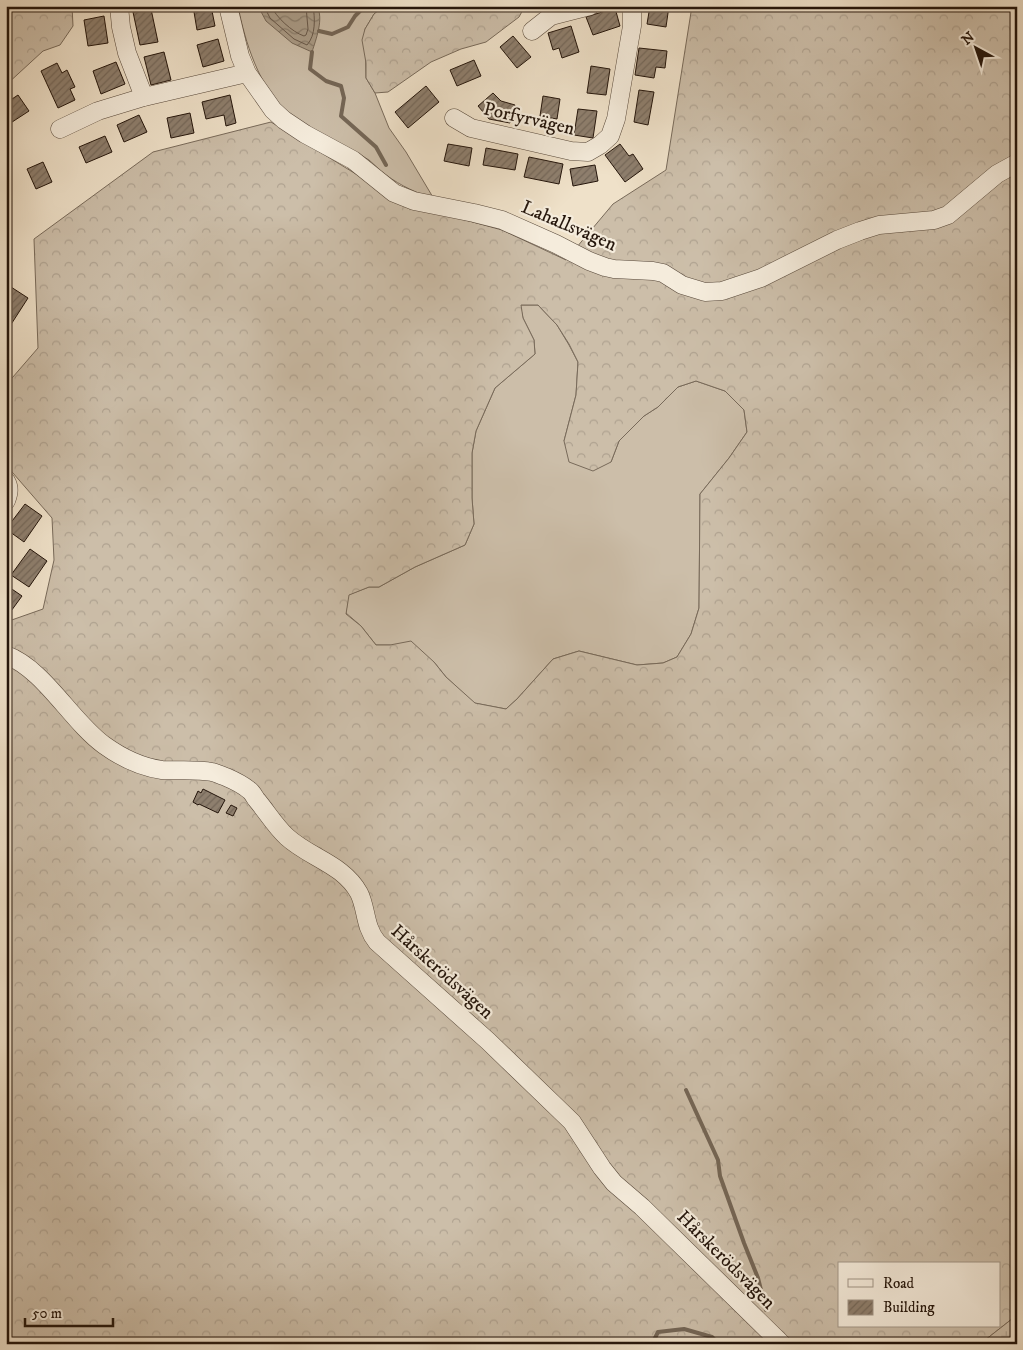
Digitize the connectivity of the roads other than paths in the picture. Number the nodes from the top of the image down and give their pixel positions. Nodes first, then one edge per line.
1 (119, 6) edge
2 (228, 6) edge
3 (590, 6) edge
4 (632, 6) edge
5 (532, 31) dead end
6 (247, 73) junction
7 (144, 97) junction
8 (454, 118) dead end
9 (60, 129) dead end
10 (1017, 163) edge
11 (6, 481) edge
12 (6, 500) edge
13 (6, 655) edge
14 (782, 1344) edge

1 - 7 street
2 - 6 street, Lahallsvägen
3 - 5 street
4 - 8 street, Porfyrvägen
6 - 7 street
6 - 10 street, Lahallsvägen
7 - 9 street
11 - 12 street
13 - 14 street, Hårskerödsvägen

